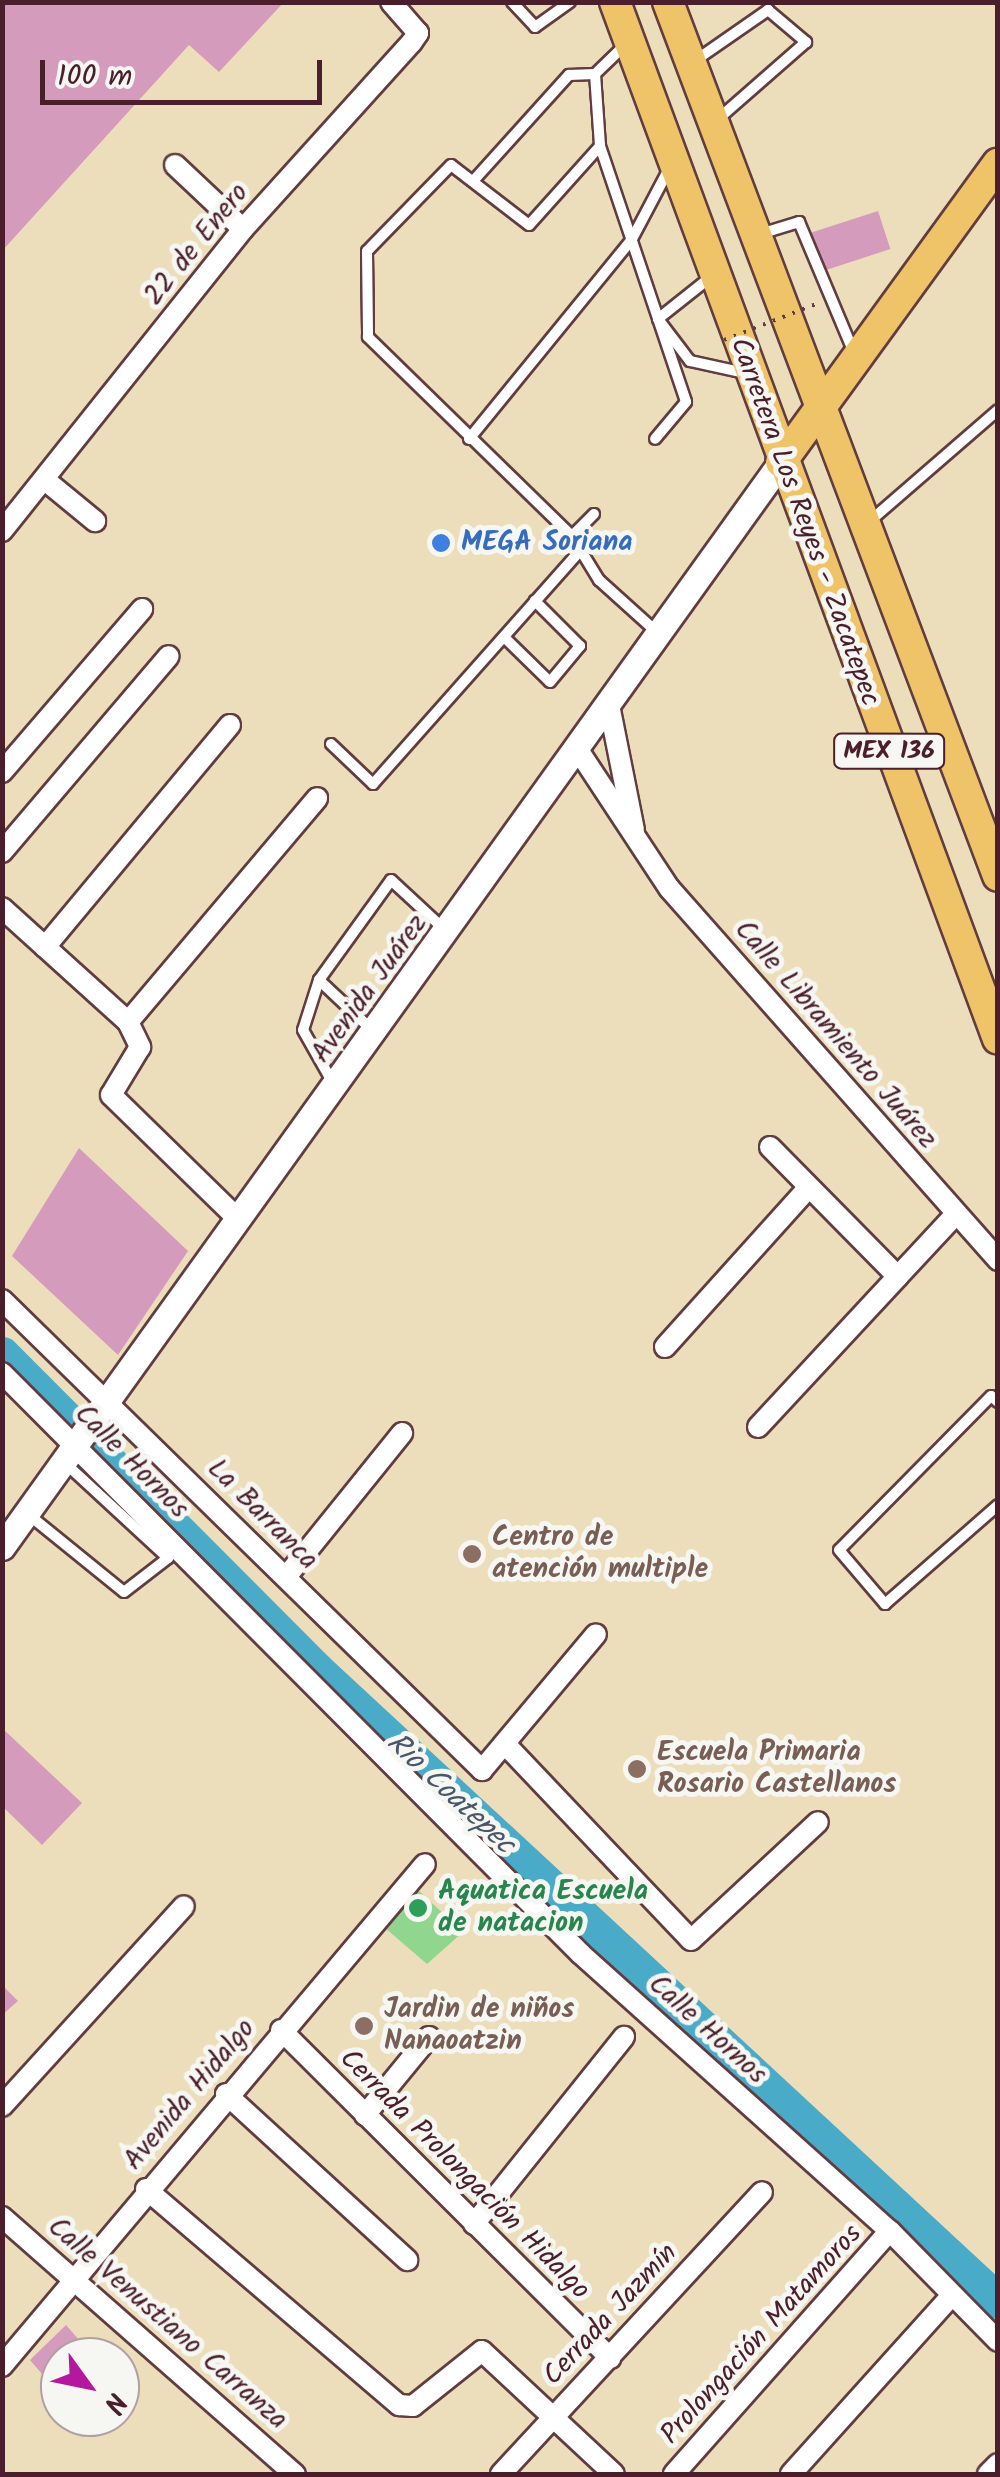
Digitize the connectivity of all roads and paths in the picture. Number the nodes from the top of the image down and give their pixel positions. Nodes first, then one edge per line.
1 (391, 2) edge
2 (512, 2) edge
3 (570, 2) edge
4 (615, 2) edge
5 (668, 2) edge
6 (629, 41) junction
7 (691, 64) junction
8 (595, 74) junction
9 (712, 123) junction
10 (600, 146) junction
11 (672, 162) junction
12 (998, 163) edge
13 (174, 165) dead end
14 (474, 180) junction
15 (244, 229) junction
16 (754, 236) junction
17 (632, 239) junction
18 (714, 275) junction
19 (819, 303) dead end
20 (658, 318) junction
21 (724, 340) dead end
22 (857, 358) junction
23 (750, 374) junction
24 (998, 410) edge
25 (817, 414) junction
26 (469, 439) junction
27 (655, 440) dead end
28 (782, 462) junction
29 (45, 480) junction
30 (594, 514) dead end
31 (94, 521) dead end
32 (862, 528) junction
33 (2, 531) edge
34 (572, 536) junction
35 (581, 550) junction
36 (536, 601) junction
37 (142, 609) dead end
38 (662, 636) junction
39 (504, 637) junction
40 (169, 656) dead end
41 (610, 710) junction
42 (230, 725) dead end
43 (330, 744) dead end
44 (580, 754) junction
45 (2, 772) edge
46 (318, 798) dead end
47 (637, 842) junction
48 (2, 852) edge
49 (995, 861) edge
50 (2, 908) edge
51 (448, 933) junction
52 (45, 946) junction
53 (319, 980) junction
54 (128, 1022) junction
55 (375, 1033) junction
56 (998, 1040) edge
57 (335, 1087) junction
58 (770, 1147) dead end
59 (810, 1188) junction
60 (956, 1214) junction
61 (238, 1219) junction
62 (998, 1260) edge
63 (898, 1277) junction
64 (2, 1300) edge
65 (665, 1347) dead end
66 (2, 1373) edge
67 (998, 1402) edge
68 (102, 1410) junction
69 (758, 1427) dead end
70 (402, 1434) dead end
71 (73, 1450) junction
72 (998, 1506) edge
73 (27, 1513) junction
74 (2, 1547) edge
75 (286, 1577) junction
76 (596, 1634) dead end
77 (505, 1744) junction
78 (818, 1822) dead end
79 (425, 1864) dead end
80 (184, 1906) dead end
81 (280, 2030) junction
82 (429, 2037) dead end
83 (624, 2037) dead end
84 (226, 2094) junction
85 (2, 2106) edge
86 (365, 2115) junction
87 (146, 2190) junction
88 (762, 2192) dead end
89 (2, 2217) edge
90 (474, 2224) junction
91 (890, 2231) junction
92 (408, 2260) dead end
93 (74, 2280) junction
94 (952, 2294) junction
95 (998, 2340) edge
96 (610, 2358) junction
97 (2, 2366) edge
98 (554, 2418) junction
99 (998, 2464) edge
100 (294, 2474) edge
101 (500, 2474) edge
102 (614, 2474) edge
103 (674, 2474) edge
104 (791, 2474) edge
105 (988, 2474) edge

1 - 15 street, 22 de Enero
2 - 3 lane
4 - 6 main road, Carretera Los Reyes - Zacatepec / MEX 136
5 - 7 main road, Carretera Los Reyes - Zacatepec / MEX 136
6 - 8 lane
6 - 11 main road, Carretera Los Reyes - Zacatepec / MEX 136
7 - 9 main road, Carretera Los Reyes - Zacatepec / MEX 136
7 - 9 lane
8 - 10 lane
8 - 14 lane
9 - 16 main road, Carretera Los Reyes - Zacatepec / MEX 136
10 - 14 lane
10 - 17 lane
11 - 17 lane
11 - 18 main road, Carretera Los Reyes - Zacatepec / MEX 136
12 - 22 main road
13 - 15 street
14 - 26 lane
15 - 29 street, 22 de Enero
16 - 22 lane
16 - 25 main road, Carretera Los Reyes - Zacatepec / MEX 136
17 - 20 lane
17 - 26 lane
18 - 20 lane
18 - 23 main road, Carretera Los Reyes - Zacatepec / MEX 136
19 - 21 path, bridge
20 - 23 lane
20 - 27 lane
22 - 25 main road
23 - 28 main road, Carretera Los Reyes - Zacatepec / MEX 136
24 - 32 lane
25 - 28 main road
25 - 32 main road, Carretera Los Reyes - Zacatepec / MEX 136
26 - 34 lane
28 - 38 street, Avenida Juárez
28 - 56 main road, Carretera Los Reyes - Zacatepec / MEX 136
29 - 31 street
29 - 33 street, 22 de Enero
30 - 34 lane
32 - 49 main road, Carretera Los Reyes - Zacatepec / MEX 136
34 - 35 lane
35 - 36 lane
35 - 38 lane
36 - 39 lane
36 - 39 lane
37 - 45 street
38 - 41 street, Avenida Juárez
39 - 43 lane
40 - 48 street
41 - 44 street, Avenida Juárez
41 - 47 street, Calle Libramiento Juárez
42 - 52 street
44 - 47 street, Calle Libramiento Juárez
44 - 51 street, Avenida Juárez
46 - 54 street
47 - 60 street, Calle Libramiento Juárez
50 - 52 street
51 - 53 lane
51 - 55 street, Avenida Juárez
52 - 54 street
53 - 55 lane
53 - 57 lane
54 - 61 street
55 - 57 street, Avenida Juárez
57 - 61 street, Avenida Juárez
58 - 59 street
59 - 63 street
59 - 65 street
60 - 62 street, Calle Libramiento Juárez
60 - 63 street
61 - 68 street, Avenida Juárez
63 - 69 street
64 - 68 street, La Barranca
66 - 71 street, Calle Hornos
67 - 72 lane
68 - 71 street, Avenida Juárez
68 - 75 street, La Barranca
70 - 75 street
71 - 73 street, Avenida Juárez
71 - 73 lane
71 - 91 street, Calle Hornos
73 - 74 street, Avenida Juárez
75 - 77 street, La Barranca
76 - 77 street
77 - 78 street
79 - 81 street, Avenida Hidalgo
80 - 85 street
81 - 84 street, Avenida Hidalgo
81 - 86 street, Cerrada Prolongación Hidalgo
82 - 86 street
83 - 90 street
84 - 87 street, Avenida Hidalgo
84 - 92 street
86 - 90 street, Cerrada Prolongación Hidalgo
87 - 93 street, Avenida Hidalgo
87 - 98 street
88 - 96 street, Cerrada Jazmín
89 - 93 street, Calle Venustiano Carranza
90 - 96 street, Cerrada Prolongación Hidalgo
91 - 94 street, Calle Hornos
91 - 103 street, Prolongación Matamoros
93 - 97 street, Avenida Hidalgo
93 - 100 street, Calle Venustiano Carranza
94 - 95 street, Calle Hornos
94 - 104 street
96 - 98 street, Cerrada Jazmín
98 - 101 street, Cerrada Jazmín
98 - 102 street
99 - 105 street

